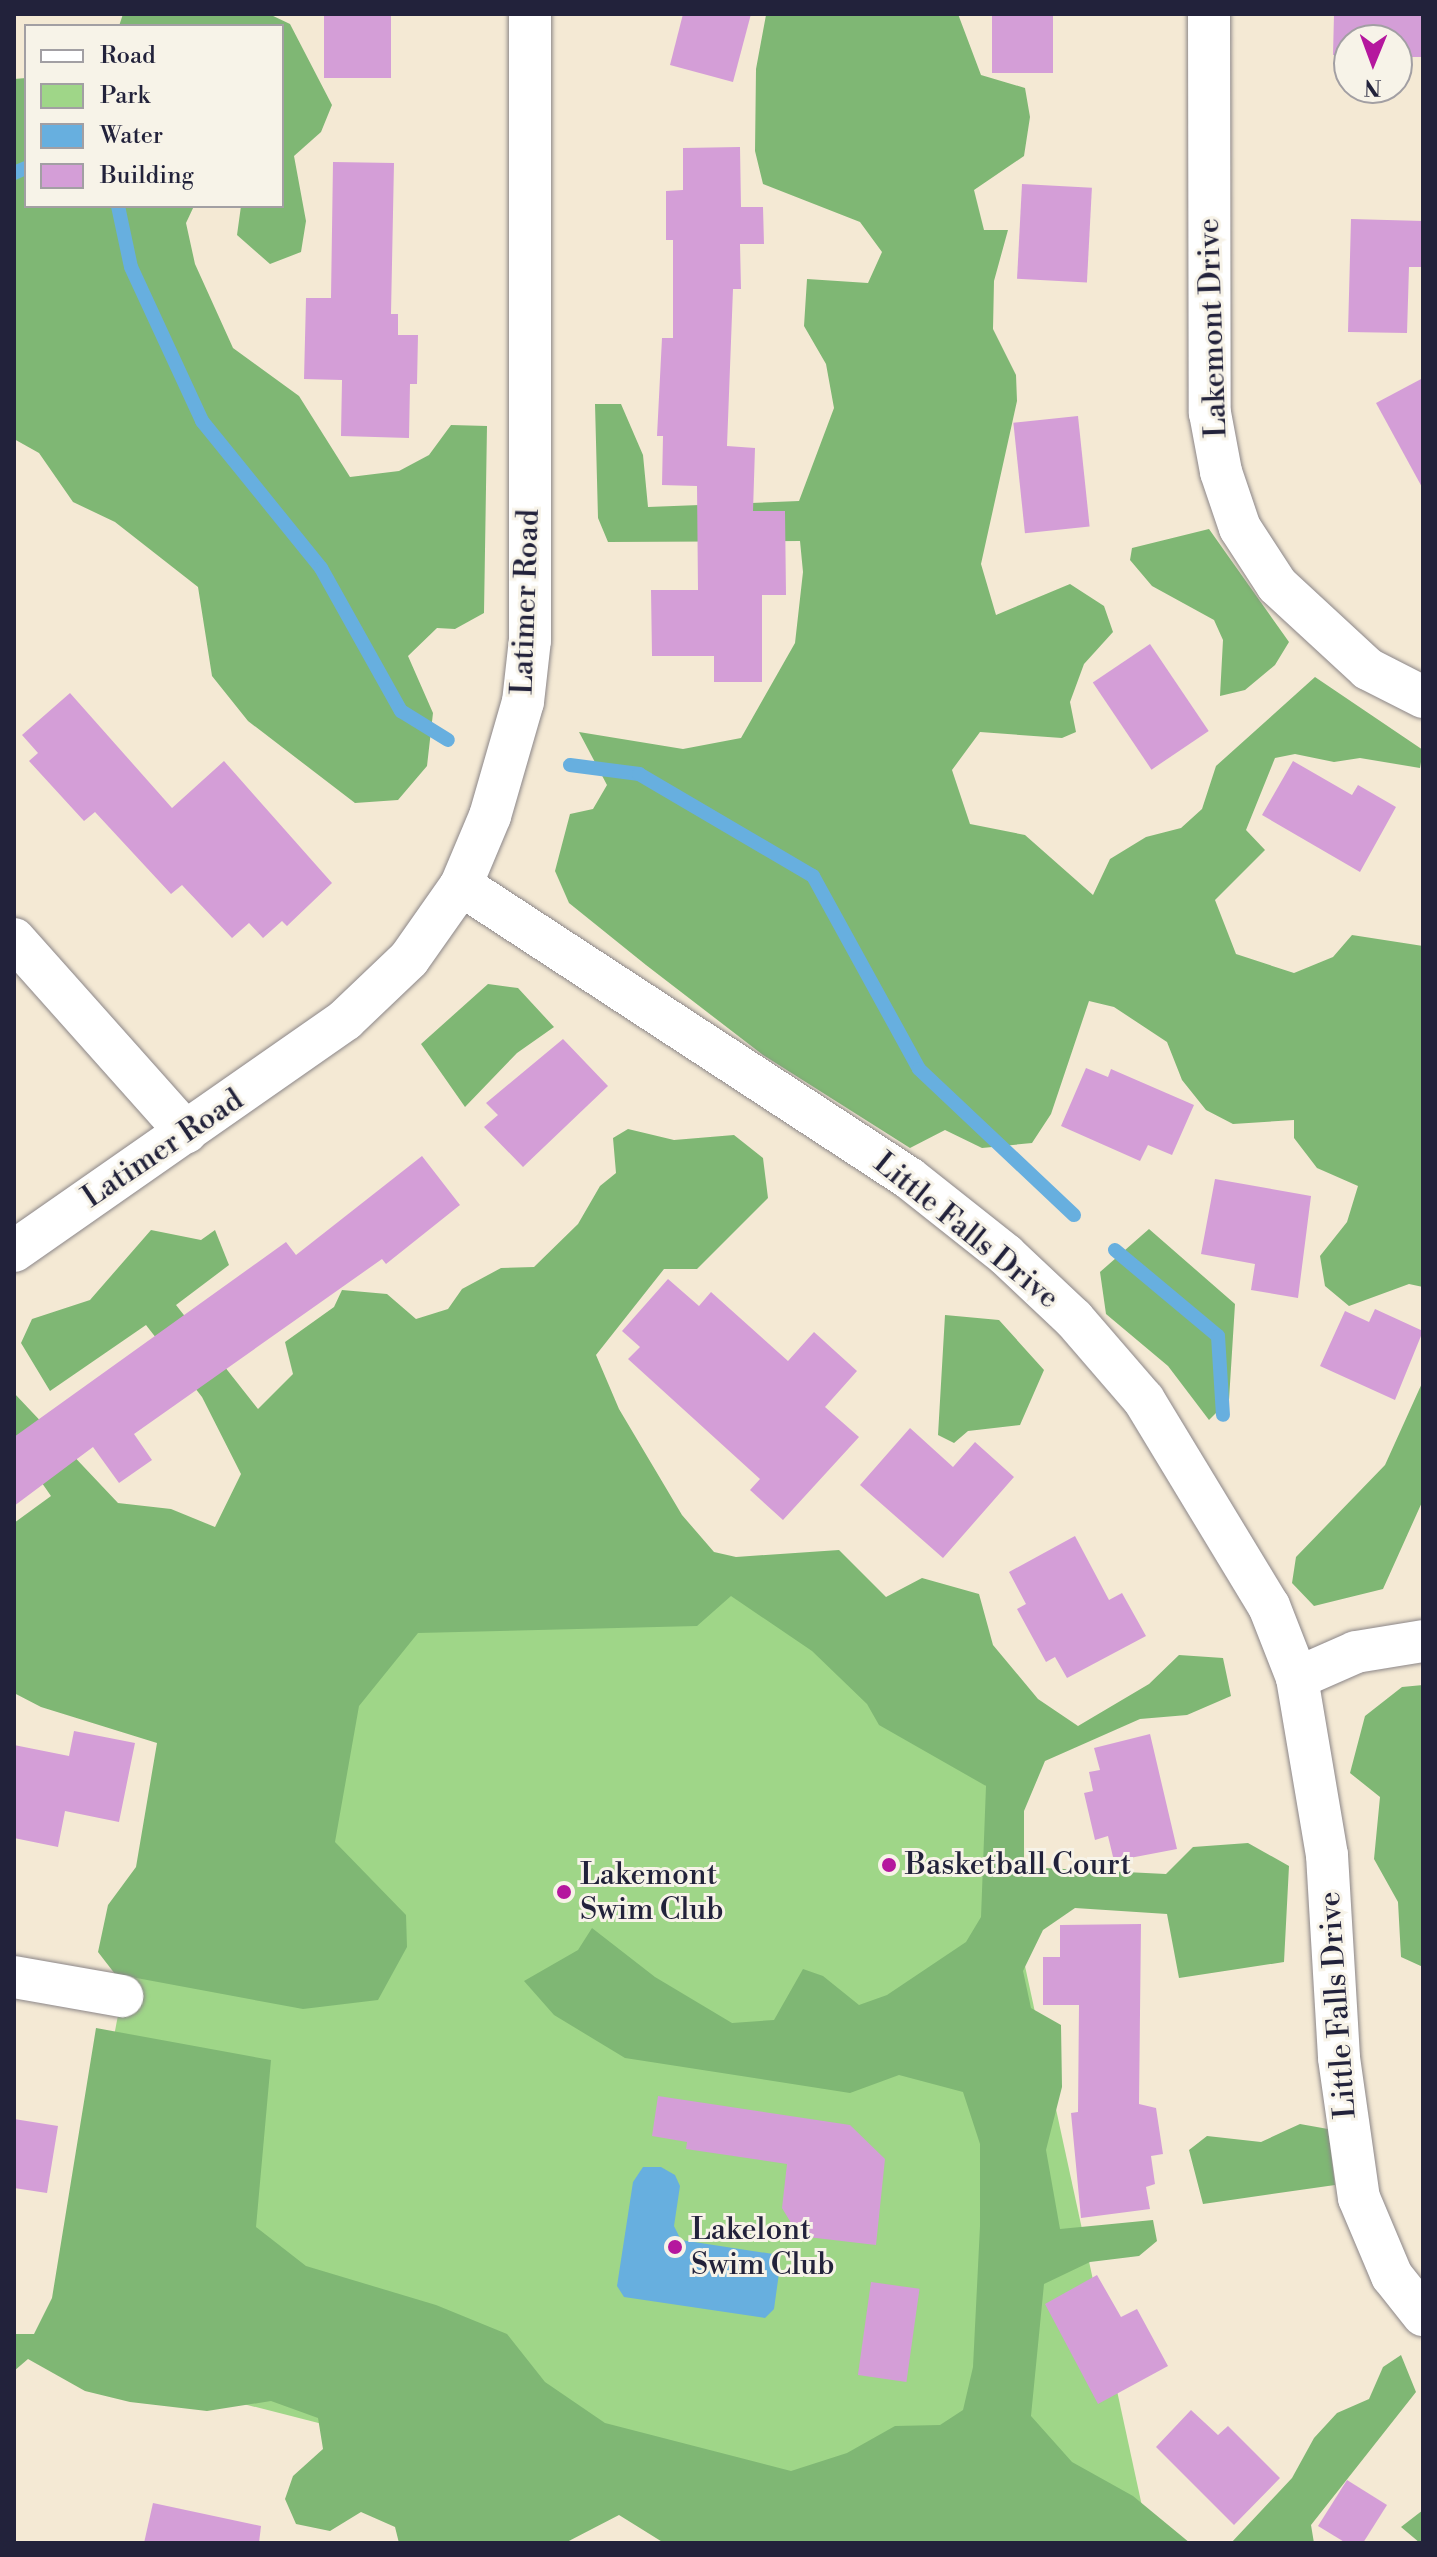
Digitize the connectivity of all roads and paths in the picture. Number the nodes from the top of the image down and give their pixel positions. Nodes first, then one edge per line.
1 (530, 14) edge
2 (1209, 14) edge
3 (1423, 697) edge
4 (461, 885) junction
5 (14, 939) edge
6 (186, 1132) junction
7 (14, 1251) edge
8 (1423, 1641) edge
9 (1297, 1678) junction
10 (14, 1977) edge
11 (122, 1996) dead end
12 (1423, 2315) edge

1 - 4 street, Latimer Road
2 - 3 street, Lakemont Drive
4 - 6 street, Latimer Road
4 - 9 street, Little Falls Drive
5 - 6 street
6 - 7 street, Latimer Road
8 - 9 street
9 - 12 street, Little Falls Drive
10 - 11 street

